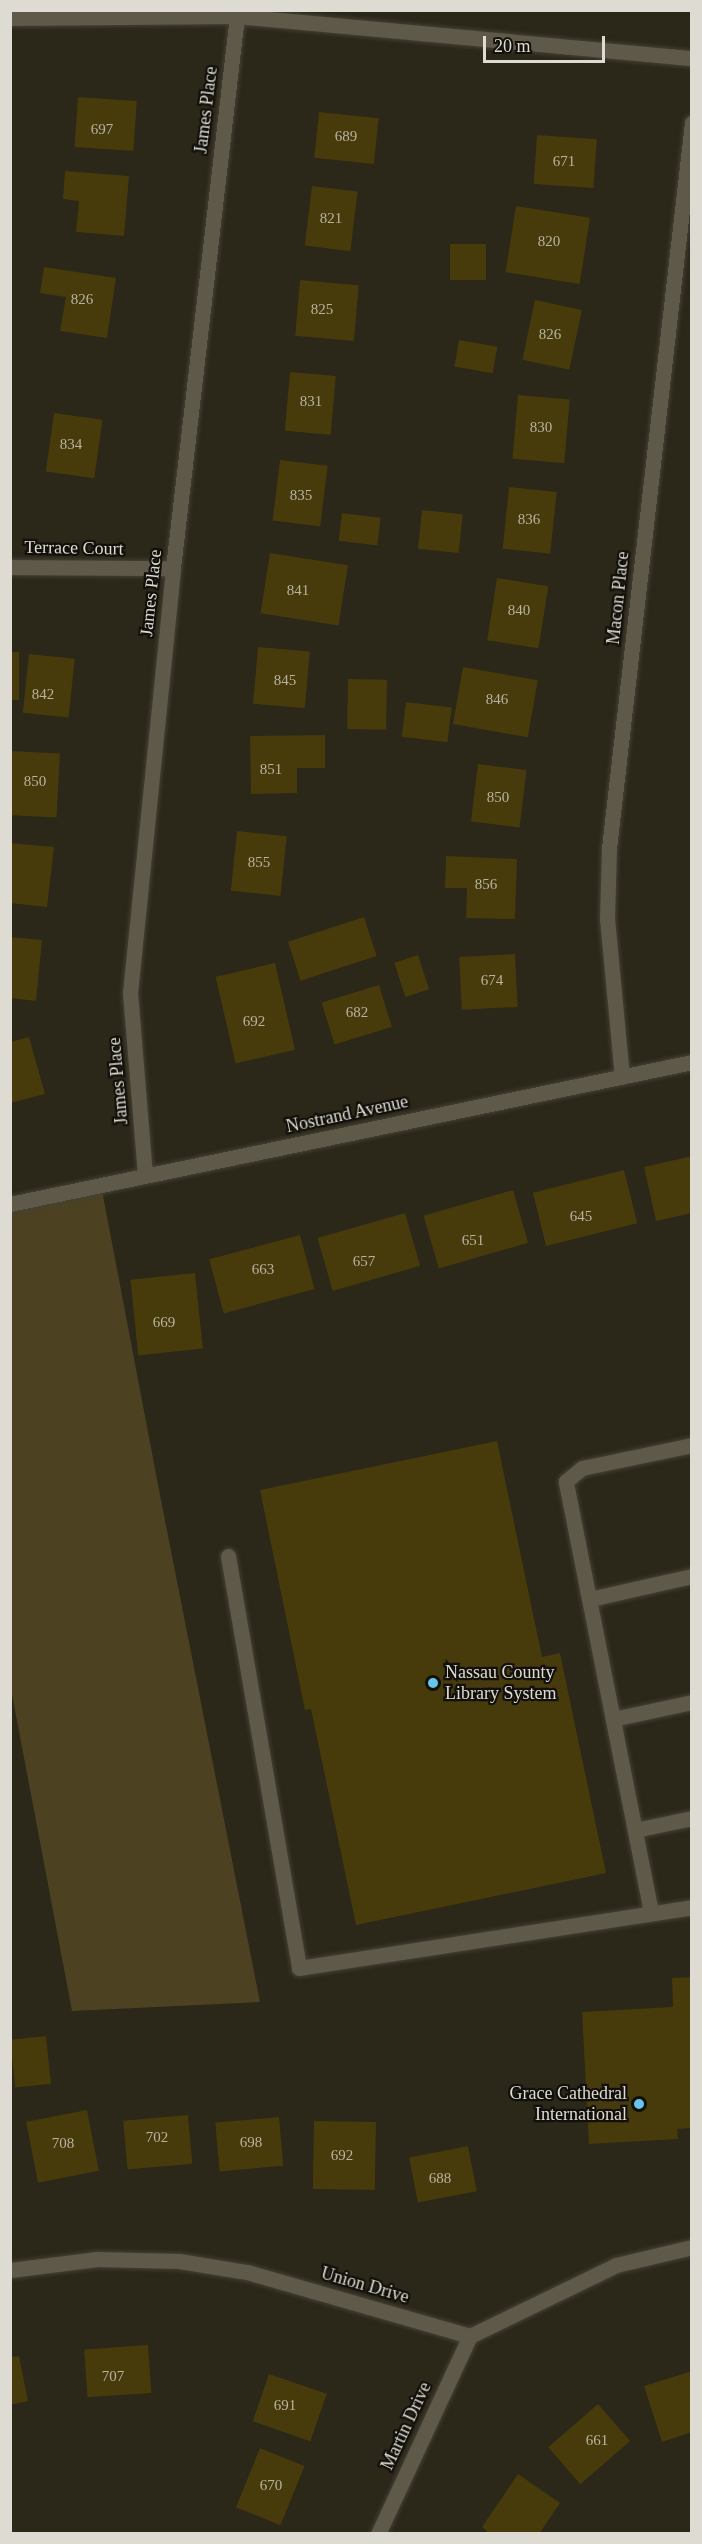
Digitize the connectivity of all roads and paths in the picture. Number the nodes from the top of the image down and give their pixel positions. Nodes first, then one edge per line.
1 (237, 16) junction
2 (10, 18) edge
3 (692, 58) edge
4 (692, 123) edge
5 (10, 567) edge
6 (173, 568) junction
7 (692, 1062) edge
8 (622, 1077) junction
9 (145, 1175) junction
10 (10, 1204) edge
11 (692, 1445) edge
12 (228, 1556) dead end
13 (692, 1576) edge
14 (590, 1599) junction
15 (692, 1702) edge
16 (613, 1719) junction
17 (692, 1818) edge
18 (635, 1830) junction
19 (692, 1907) edge
20 (651, 1912) junction
21 (692, 2247) edge
22 (10, 2270) edge
23 (470, 2336) junction
24 (378, 2534) edge

1 - 2 street
1 - 3 street
1 - 6 street, James Place
4 - 8 street, Macon Place
5 - 6 street, Terrace Court
6 - 9 street, James Place
7 - 8 street, Nostrand Avenue
8 - 9 street, Nostrand Avenue
9 - 10 street, Nostrand Avenue
11 - 14 street
12 - 20 street
13 - 14 street
14 - 16 street
15 - 16 street
16 - 18 street
17 - 18 street
18 - 20 street
19 - 20 street
21 - 23 street
22 - 23 street, Union Drive
23 - 24 street, Martin Drive

